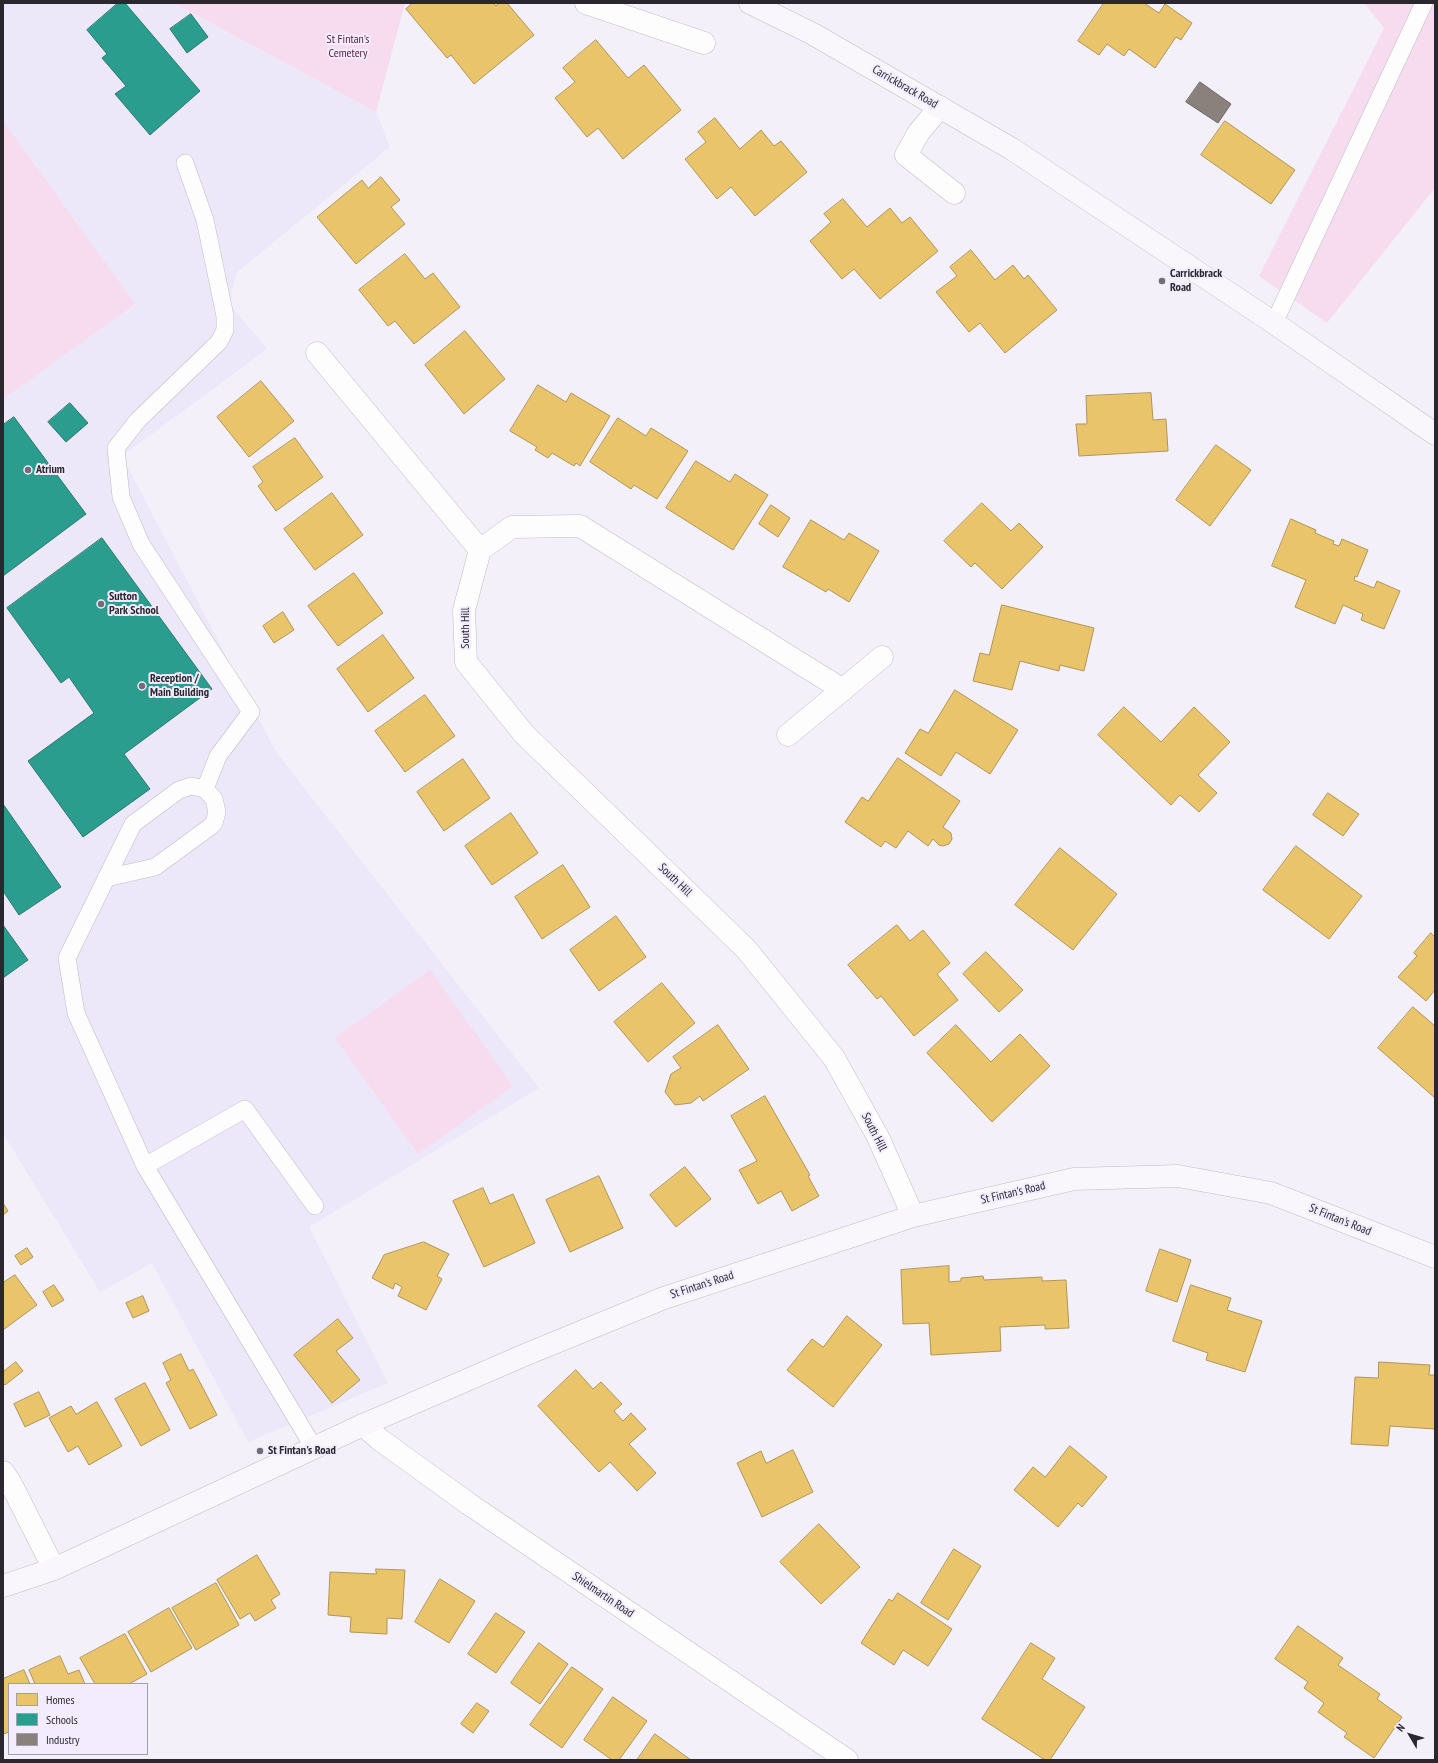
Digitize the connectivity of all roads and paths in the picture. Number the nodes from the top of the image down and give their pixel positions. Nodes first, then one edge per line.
1 (586, 3) edge
2 (750, 3) edge
3 (1424, 3) edge
4 (704, 44) dead end
5 (940, 108) junction
6 (185, 163) dead end
7 (954, 193) dead end
8 (1274, 323) junction
9 (317, 353) dead end
10 (1435, 434) edge
11 (480, 550) junction
12 (882, 657) dead end
13 (843, 690) junction
14 (788, 735) dead end
15 (205, 789) junction
16 (106, 878) junction
17 (145, 1166) junction
18 (315, 1206) dead end
19 (913, 1216) junction
20 (1435, 1257) edge
21 (363, 1425) junction
22 (314, 1448) junction
23 (3, 1472) edge
24 (54, 1569) junction
25 (3, 1586) edge
26 (847, 1760) edge

1 - 4 street
2 - 5 street, Carrickbrack Road
3 - 8 lane
5 - 7 street
5 - 8 street, Carrickbrack Road
6 - 15 lane
8 - 10 street, Carrickbrack Road
9 - 11 street
11 - 13 street
11 - 19 street, South Hill
12 - 13 street
13 - 14 street
15 - 16 lane
15 - 16 lane
16 - 17 lane
17 - 18 lane
17 - 22 lane
19 - 20 street, St Fintan's Road
19 - 21 street, St Fintan's Road
21 - 22 street, St Fintan's Road
21 - 26 street, Shielmartin Road
22 - 24 street, St Fintan's Road
23 - 24 street
24 - 25 street, St Fintan's Road

